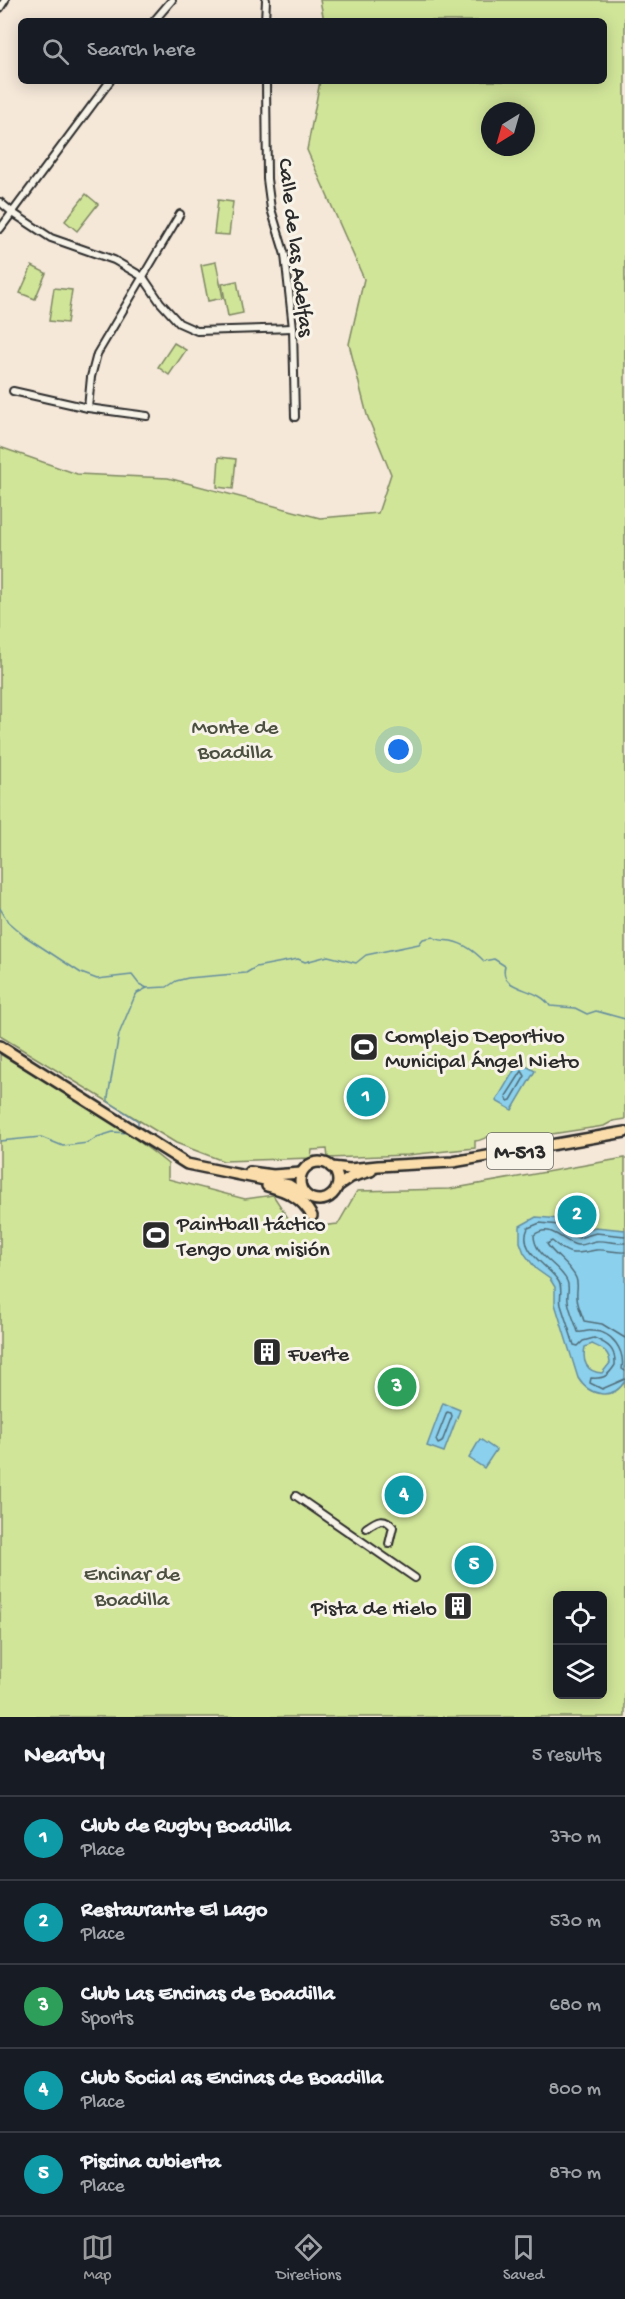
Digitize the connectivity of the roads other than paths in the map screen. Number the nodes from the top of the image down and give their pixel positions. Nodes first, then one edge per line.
1 (4, 0) edge
2 (172, 0) edge
3 (266, 0) edge
4 (0, 8) edge
5 (157, 18) edge
6 (265, 18) edge
7 (108, 84) edge
8 (266, 84) edge
9 (0, 202) edge
10 (13, 213) junction
11 (180, 214) dead end
12 (0, 229) edge
13 (143, 277) junction
14 (293, 328) junction
15 (13, 391) dead end
16 (88, 408) junction
17 (147, 416) dead end
18 (295, 417) dead end
19 (0, 1046) edge
20 (625, 1132) edge
21 (175, 1156) junction
22 (415, 1165) junction
23 (198, 1167) junction
24 (332, 1167) junction
25 (301, 1173) junction
26 (338, 1186) junction
27 (306, 1196) junction
28 (312, 1216) dead end
29 (296, 1496) dead end
30 (366, 1528) dead end
31 (389, 1544) dead end
32 (415, 1578) dead end

1 - 4 street
2 - 5 street
3 - 6 street
7 - 10 street
8 - 14 street, Calle de las Adelfas
9 - 10 street
10 - 12 street
10 - 13 street
11 - 13 street
13 - 14 street
13 - 16 street
14 - 18 street, Calle de las Adelfas
15 - 16 street
16 - 17 street
19 - 21 main road, M-513
20 - 22 main road, M-513
21 - 23 main road, M-513
21 - 25 main road, M-513
22 - 24 main road, M-513
22 - 26 main road, M-513
23 - 27 main road, M-513
23 - 28 main road
24 - 25 main road, M-513
24 - 26 main road
25 - 27 main road
26 - 27 main road, M-513
29 - 32 street
30 - 31 street

